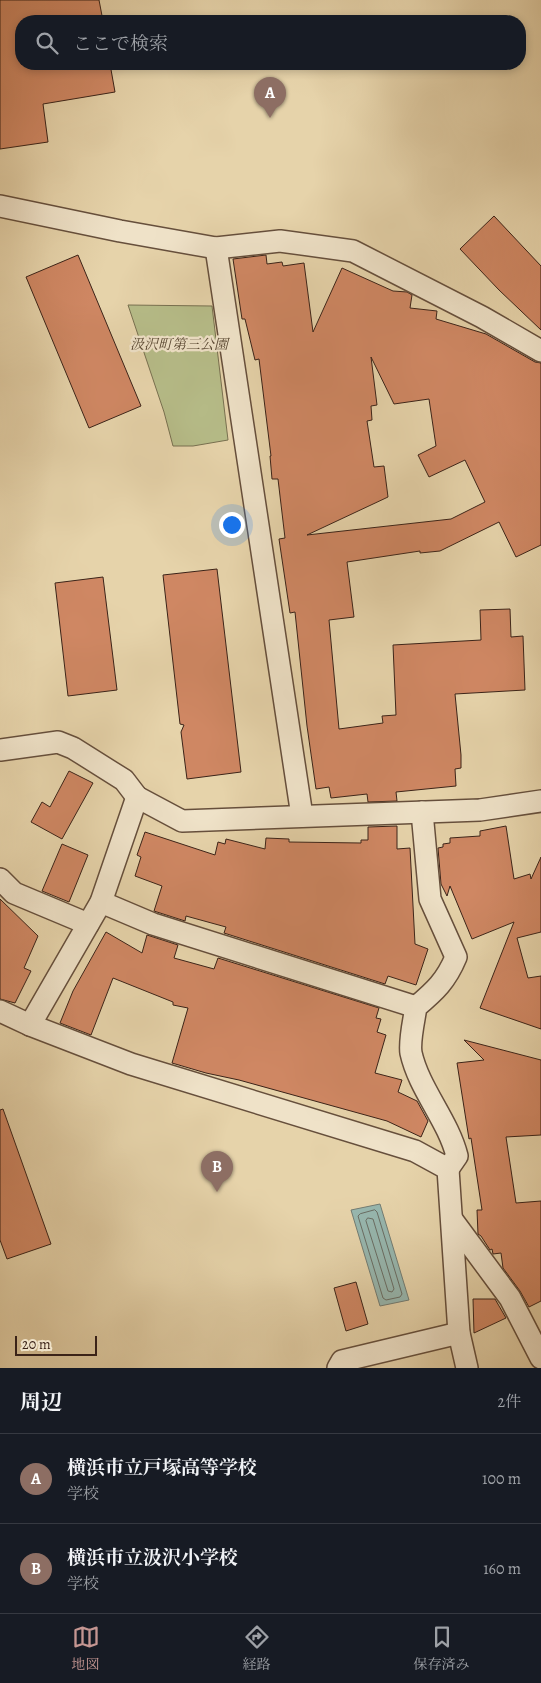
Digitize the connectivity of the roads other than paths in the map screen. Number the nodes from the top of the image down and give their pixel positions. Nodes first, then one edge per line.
1 (0, 206) edge
2 (216, 248) junction
3 (541, 351) edge
4 (0, 750) edge
5 (137, 797) junction
6 (541, 801) edge
7 (422, 812) junction
8 (302, 816) junction
9 (0, 879) edge
10 (101, 902) junction
11 (88, 924) junction
12 (416, 1007) junction
13 (0, 1012) edge
14 (30, 1025) junction
15 (448, 1169) junction
16 (453, 1221) junction
17 (459, 1333) junction
18 (541, 1358) edge
19 (338, 1368) edge
20 (467, 1368) edge

1 - 2 street
2 - 3 street
2 - 8 street
4 - 5 street
5 - 8 street
5 - 10 street
6 - 7 street
7 - 8 street
7 - 12 street
9 - 11 street
10 - 11 street
10 - 12 street
11 - 14 street
12 - 15 street
13 - 14 street
14 - 15 street
15 - 16 street
16 - 17 street
16 - 18 street
17 - 19 street
17 - 20 street

